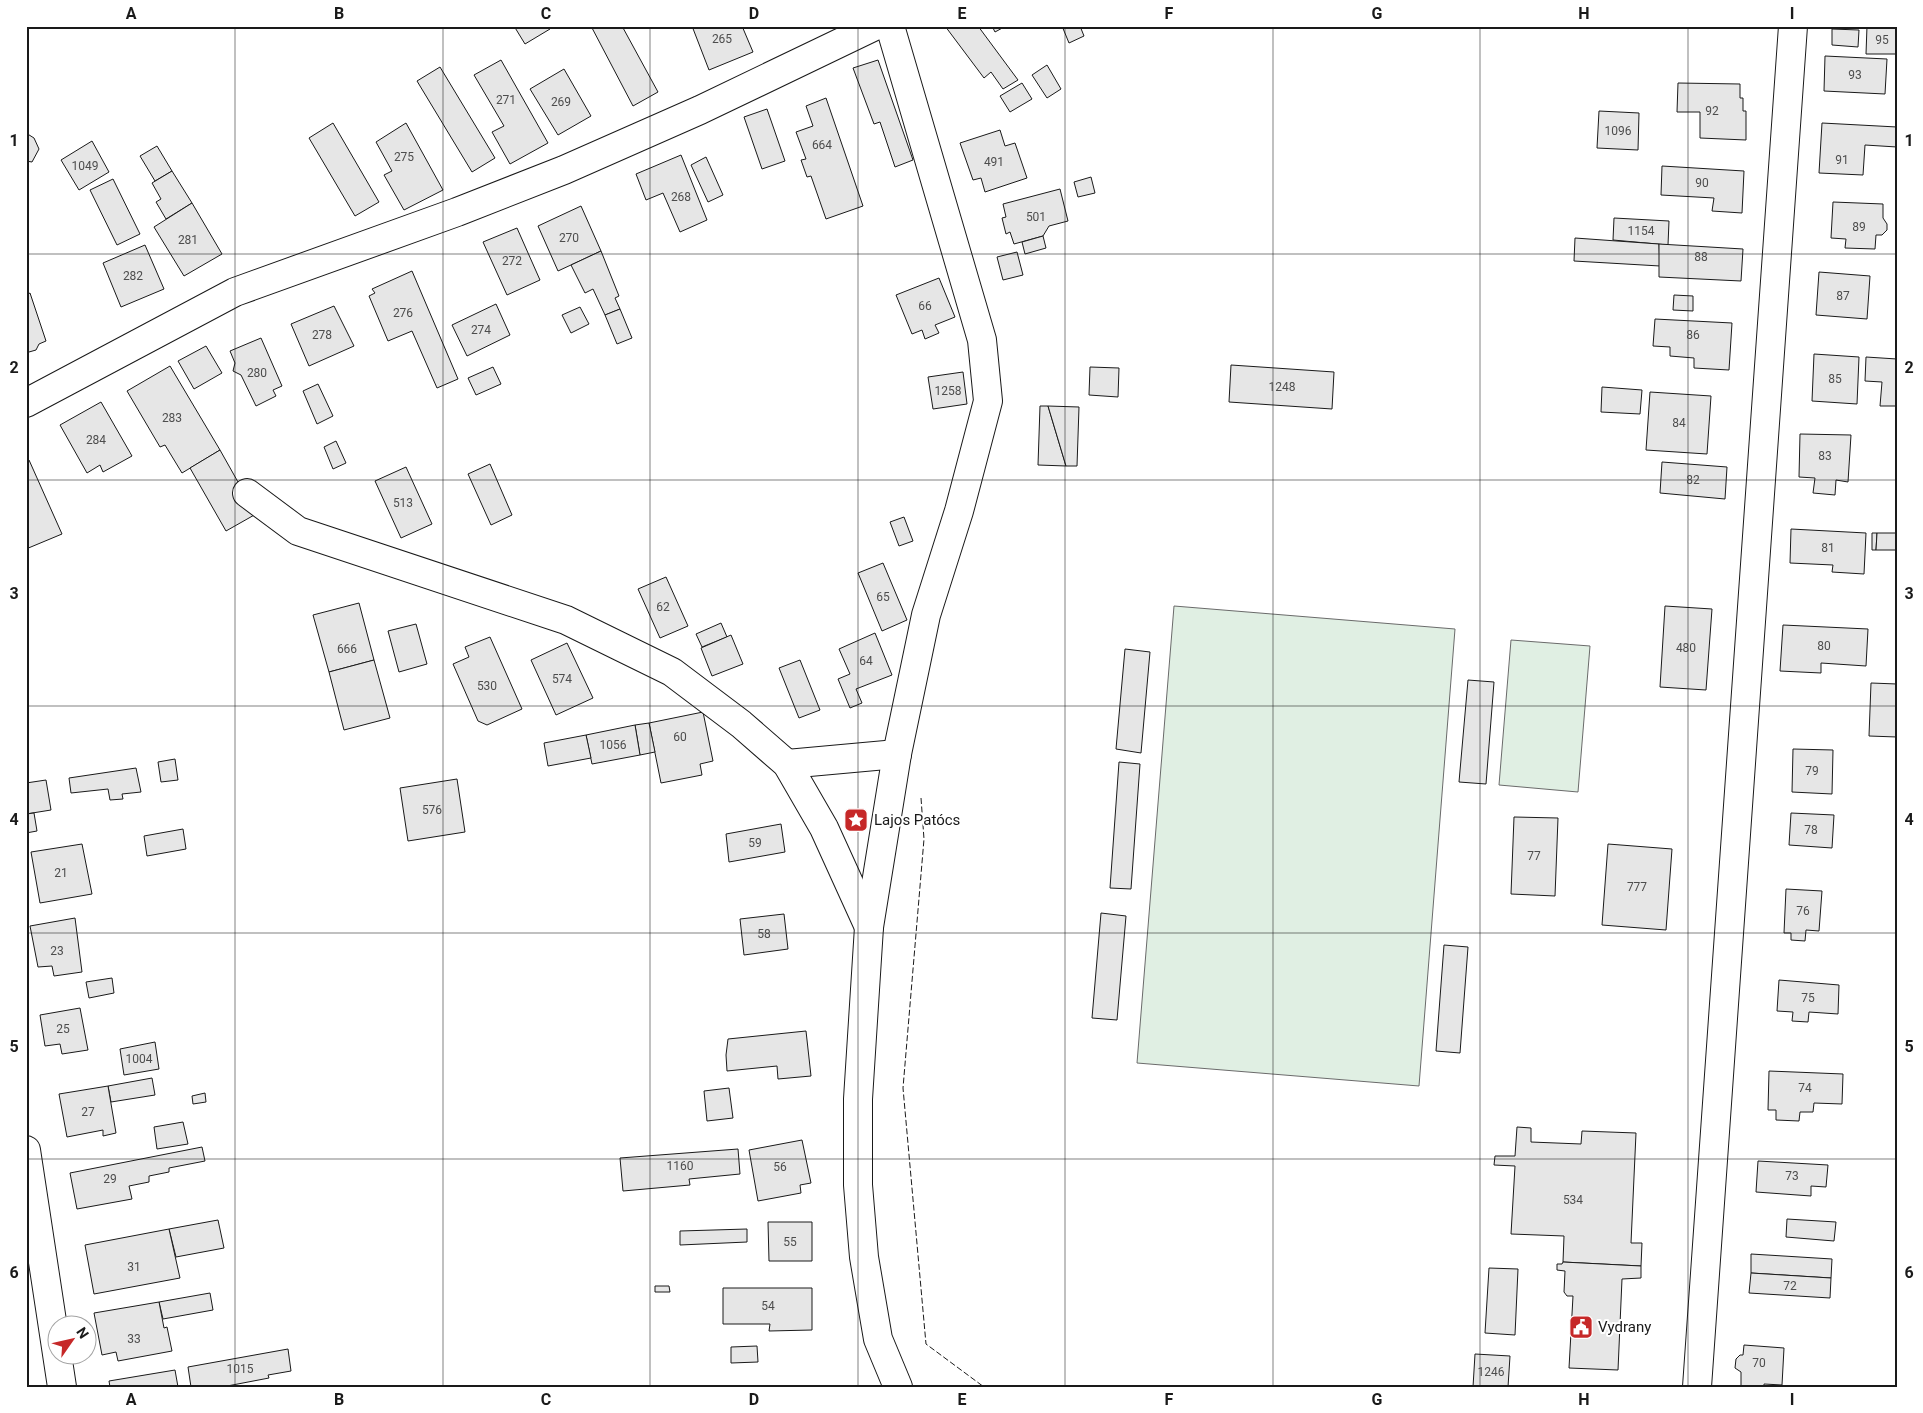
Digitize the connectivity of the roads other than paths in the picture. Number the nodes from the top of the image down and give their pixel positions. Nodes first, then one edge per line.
1 (875, 26) edge
2 (890, 26) edge
3 (1793, 26) edge
4 (26, 403) edge
5 (247, 493) dead end
6 (897, 754) junction
7 (787, 764) junction
8 (870, 927) junction
9 (26, 1150) edge
10 (62, 1387) edge
11 (898, 1387) edge
12 (1698, 1387) edge

1 - 4 street
2 - 6 street
3 - 12 street
5 - 7 street
6 - 7 street
6 - 8 street
7 - 8 street
8 - 11 street
9 - 10 street

